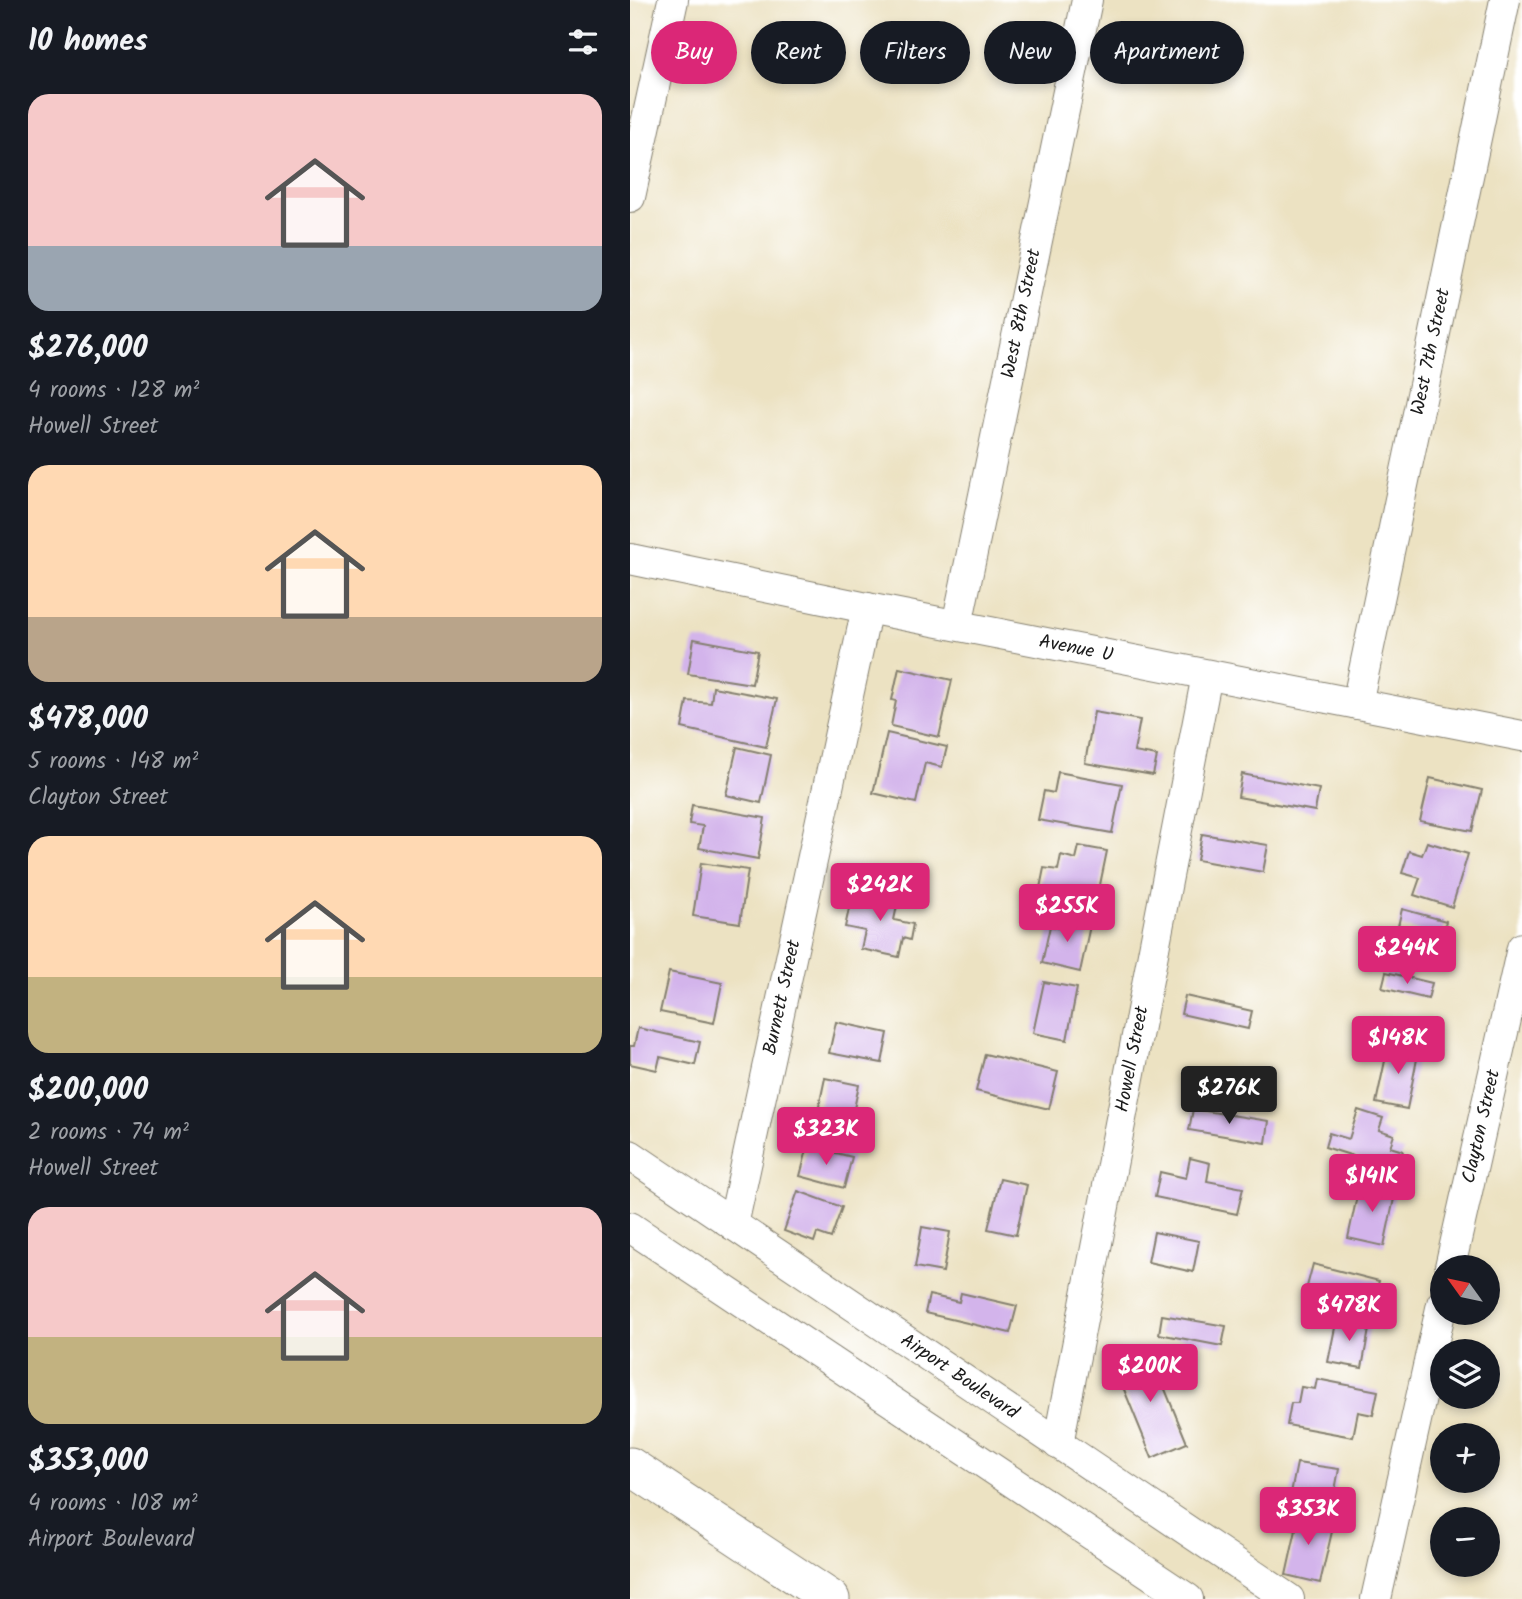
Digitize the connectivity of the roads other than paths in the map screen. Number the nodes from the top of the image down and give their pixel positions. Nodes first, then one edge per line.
1 (673, 0) edge
2 (1087, 0) edge
3 (1505, 0) edge
4 (630, 197) edge
5 (630, 559) edge
6 (867, 608) junction
7 (957, 625) junction
8 (1208, 675) junction
9 (1357, 704) junction
10 (1522, 736) edge
11 (1522, 948) edge
12 (630, 1155) edge
13 (733, 1225) junction
14 (630, 1227) edge
15 (1453, 1255) edge
16 (1437, 1325) edge
17 (1058, 1444) junction
18 (630, 1466) edge
19 (831, 1599) edge
20 (1188, 1599) edge
21 (1289, 1599) edge
22 (1376, 1599) edge

1 - 4 street
2 - 7 street, West 8th Street
3 - 9 street, West 7th Street
5 - 6 street, Avenue U
6 - 7 street, Avenue U
6 - 13 street, Burnett Street
7 - 8 street, Avenue U
8 - 9 street, Avenue U
8 - 17 street, Howell Street
9 - 10 street, Avenue U
11 - 15 street, Clayton Street
12 - 13 street, Airport Boulevard
13 - 17 street, Airport Boulevard
14 - 20 street
16 - 22 street
17 - 21 street, Airport Boulevard
18 - 19 street

